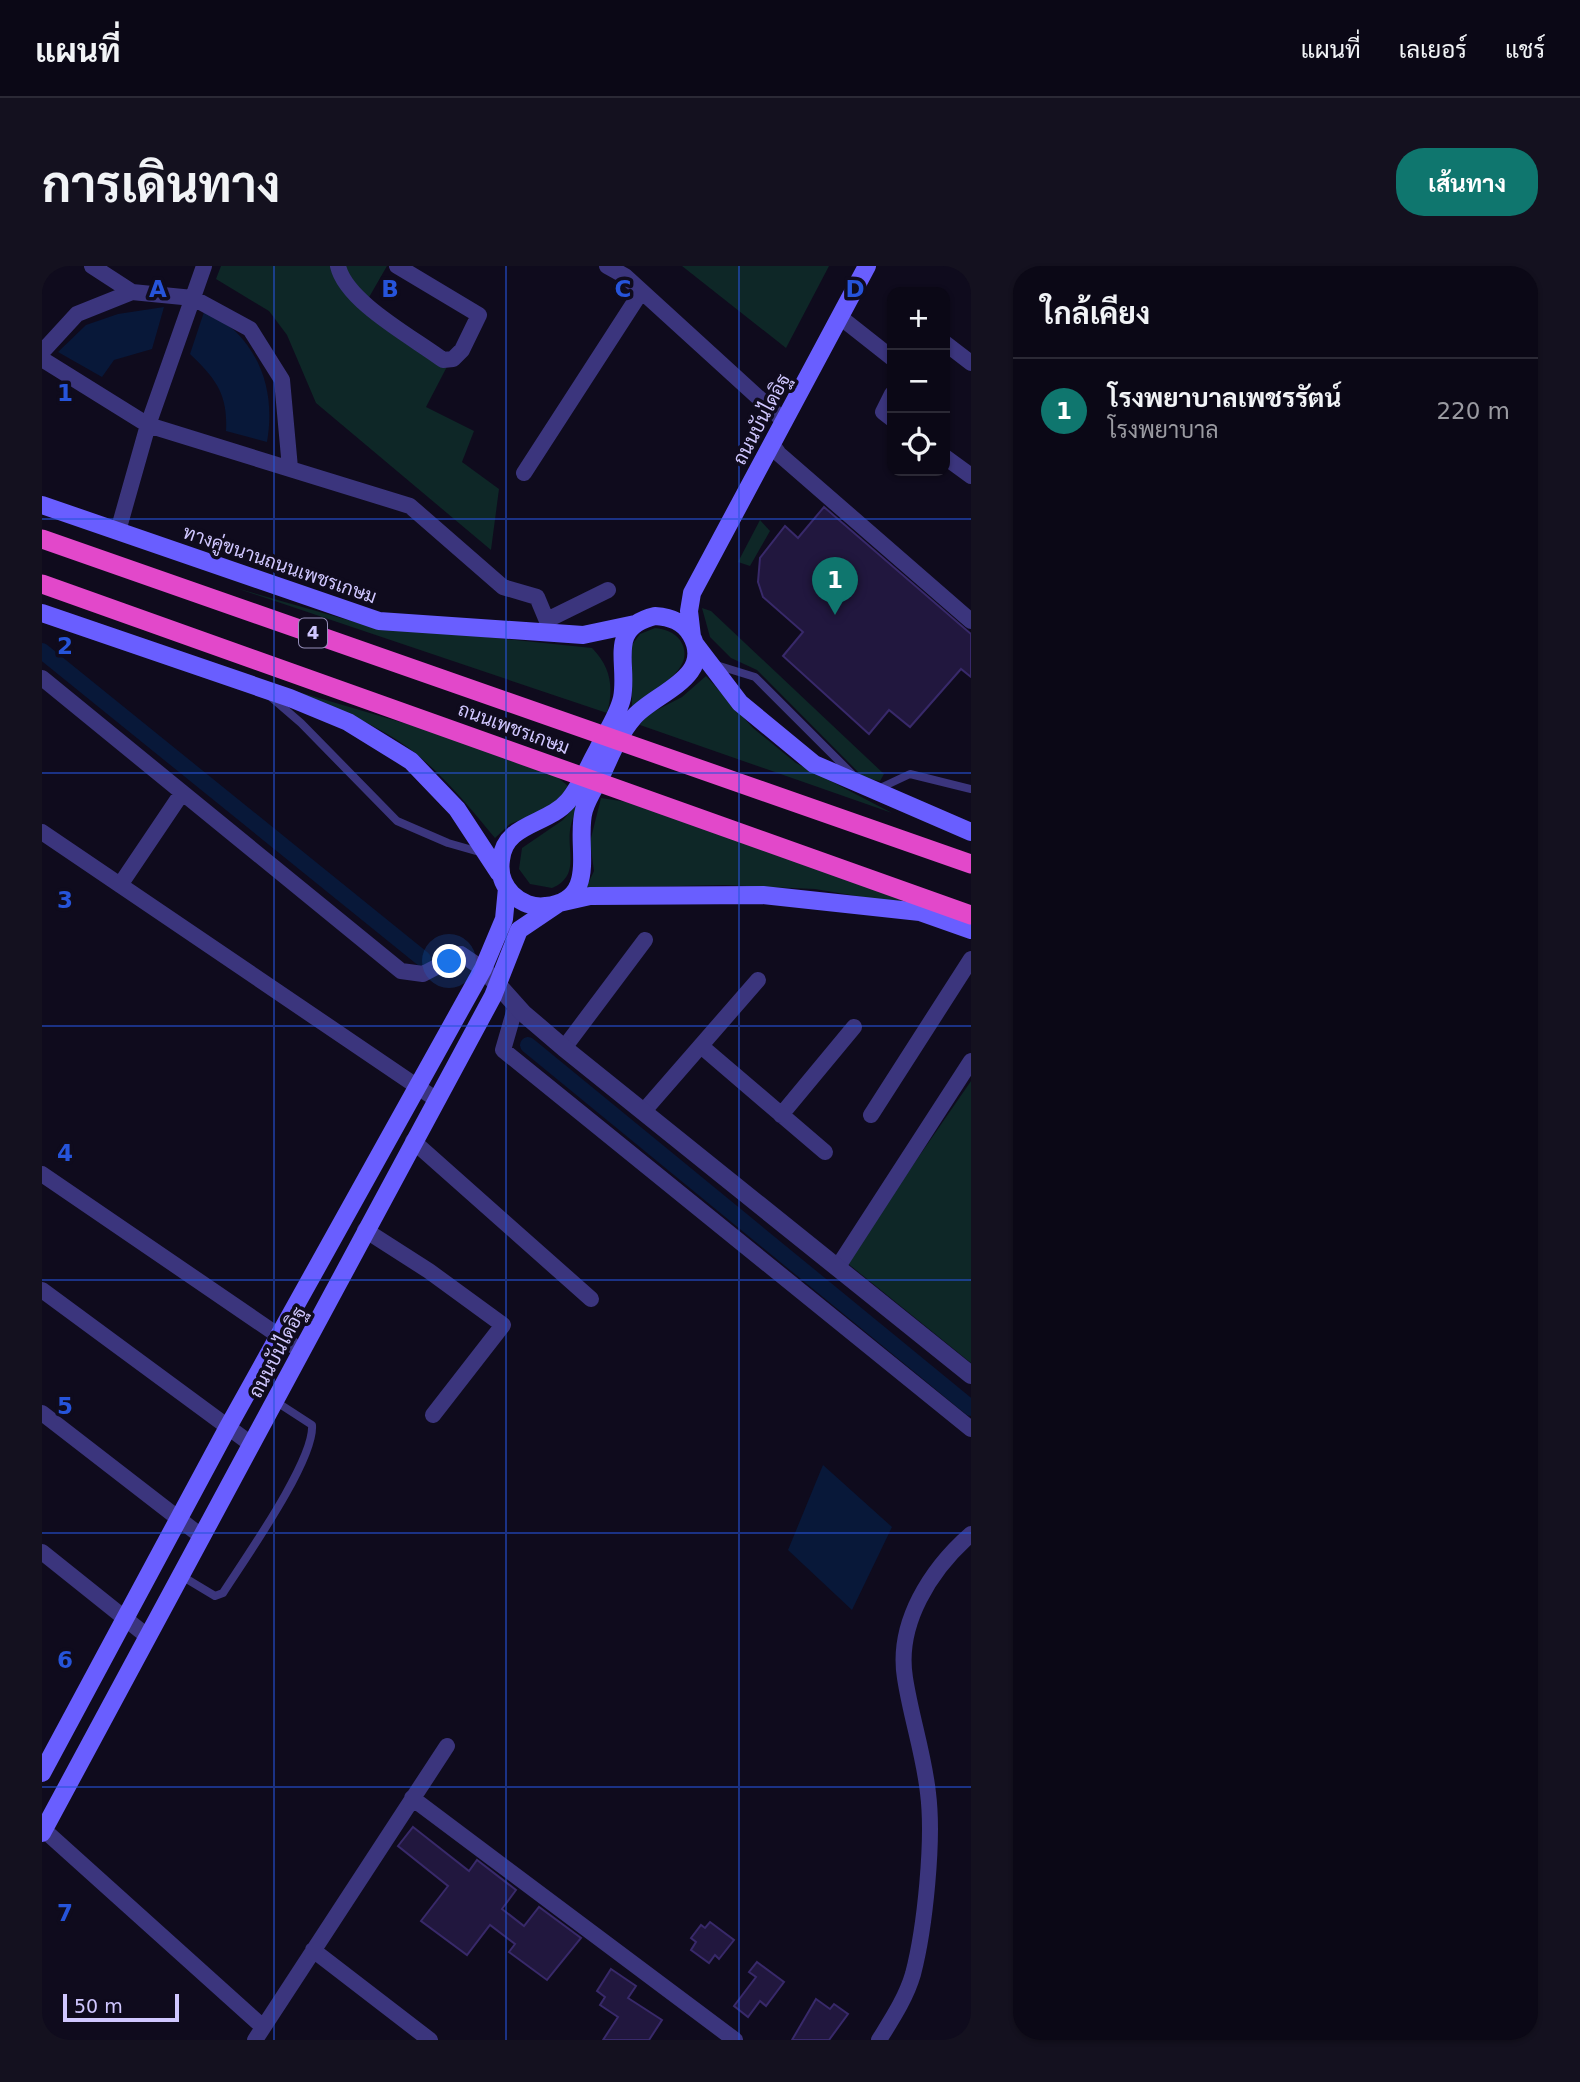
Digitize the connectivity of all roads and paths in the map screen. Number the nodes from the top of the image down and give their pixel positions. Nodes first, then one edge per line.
1 (92, 266) edge
2 (204, 266) edge
3 (338, 266) edge
4 (397, 266) edge
5 (867, 266) edge
6 (611, 267) edge
7 (132, 292) junction
8 (641, 292) junction
9 (193, 298) junction
10 (840, 317) junction
11 (950, 347) edge
12 (42, 352) edge
13 (887, 354) edge
14 (42, 359) edge
15 (971, 363) edge
16 (784, 421) junction
17 (148, 425) junction
18 (772, 444) junction
19 (950, 461) edge
20 (290, 468) junction
21 (524, 473) dead end
22 (971, 476) edge
23 (42, 505) edge
24 (118, 531) junction
25 (42, 539) edge
26 (42, 584) edge
27 (608, 590) dead end
28 (692, 593) junction
29 (42, 613) edge
30 (655, 616) junction
31 (971, 621) edge
32 (635, 624) junction
33 (550, 627) junction
34 (693, 641) junction
35 (707, 662) junction
36 (42, 678) edge
37 (259, 687) junction
38 (870, 789) junction
39 (971, 789) edge
40 (181, 793) junction
41 (42, 832) edge
42 (971, 832) edge
43 (489, 855) junction
44 (971, 864) edge
45 (505, 883) junction
46 (120, 885) junction
47 (559, 903) junction
48 (971, 915) edge
49 (971, 930) edge
50 (645, 940) dead end
51 (971, 959) edge
52 (483, 969) junction
53 (758, 980) dead end
54 (498, 984) junction
55 (516, 1005) junction
56 (854, 1027) dead end
57 (701, 1046) junction
58 (564, 1048) junction
59 (971, 1061) edge
60 (418, 1087) junction
61 (437, 1100) junction
62 (643, 1112) junction
63 (782, 1115) junction
64 (871, 1115) dead end
65 (413, 1141) junction
66 (825, 1152) dead end
67 (42, 1174) edge
68 (365, 1230) junction
69 (837, 1268) junction
70 (42, 1290) edge
71 (591, 1299) dead end
72 (280, 1336) junction
73 (301, 1351) junction
74 (971, 1375) edge
75 (275, 1401) junction
76 (42, 1413) edge
77 (433, 1415) dead end
78 (228, 1427) junction
79 (971, 1429) edge
80 (251, 1444) junction
81 (178, 1519) junction
82 (971, 1534) edge
83 (201, 1536) junction
84 (42, 1552) edge
85 (180, 1575) junction
86 (127, 1619) junction
87 (147, 1636) junction
88 (447, 1746) dead end
89 (42, 1773) edge
90 (412, 1798) junction
91 (43, 1832) edge
92 (313, 1950) junction
93 (259, 2033) edge
94 (430, 2040) edge
95 (734, 2040) edge
96 (879, 2040) edge

1 - 7 street
2 - 9 street
3 - 4 street
5 - 10 main road, ถนนบันไดอิฐ
6 - 8 street
7 - 9 street
7 - 12 street
8 - 16 street
8 - 21 street
9 - 17 street
9 - 20 street
10 - 13 street
10 - 16 main road, ถนนบันไดอิฐ
11 - 15 street
14 - 17 street
16 - 18 main road, ถนนบันไดอิฐ
17 - 20 street
17 - 24 street
18 - 28 main road, ถนนบันไดอิฐ
18 - 31 street
19 - 22 street
20 - 33 street
23 - 24 main road, ทางคู่ขนานถนนเพชรเกษม / 4
24 - 33 main road, ทางคู่ขนานถนนเพชรเกษม / 4
25 - 44 highway, ถนนเพชรเกษม / 4
26 - 48 highway, ถนนเพชรเกษม / 4
27 - 33 street
28 - 30 main road, ถนนบันไดอิฐ
28 - 34 main road, ถนนบันไดอิฐ
29 - 37 main road
30 - 32 main road, ถนนบันไดอิฐ
30 - 34 main road
32 - 33 main road, ทางคู่ขนานถนนเพชรเกษม / 4
32 - 45 main road, ถนนบันไดอิฐ
34 - 35 main road
34 - 47 main road
35 - 38 main road
35 - 38 lane
36 - 40 street
37 - 43 lane
37 - 43 main road
38 - 39 lane
38 - 42 main road
40 - 46 street
40 - 52 street
41 - 46 street
43 - 45 main road
45 - 47 main road
45 - 52 main road, ถนนบันไดอิฐ
46 - 60 street
47 - 49 main road
47 - 54 main road, ถนนบันไดอิฐ
50 - 58 street
51 - 64 street
52 - 54 street
52 - 60 main road, ถนนบันไดอิฐ
53 - 57 street
54 - 55 street
54 - 61 main road, ถนนบันไดอิฐ
55 - 58 street
55 - 79 street
56 - 63 street
57 - 62 street
57 - 63 street
58 - 62 street
59 - 69 street
60 - 61 street
60 - 72 main road, ถนนบันไดอิฐ
61 - 65 main road, ถนนบันไดอิฐ
62 - 69 street
63 - 66 street
65 - 68 main road, ถนนบันไดอิฐ
65 - 71 street
67 - 72 street
68 - 73 main road, ถนนบันไดอิฐ
68 - 77 street
69 - 74 street
70 - 78 street
72 - 73 street
72 - 78 main road, ถนนบันไดอิฐ
73 - 75 main road, ถนนบันไดอิฐ
75 - 80 main road, ถนนบันไดอิฐ
75 - 85 lane
76 - 81 street
78 - 80 street
78 - 81 main road, ถนนบันไดอิฐ
80 - 83 main road, ถนนบันไดอิฐ
81 - 83 street
81 - 86 main road, ถนนบันไดอิฐ
82 - 96 street
83 - 85 main road, ถนนบันไดอิฐ
84 - 86 street
85 - 87 main road, ถนนบันไดอิฐ
86 - 87 street
86 - 89 main road, ถนนบันไดอิฐ
87 - 91 main road, ถนนบันไดอิฐ
88 - 90 street
90 - 92 street
90 - 95 street
91 - 93 street
92 - 93 street
92 - 94 street

